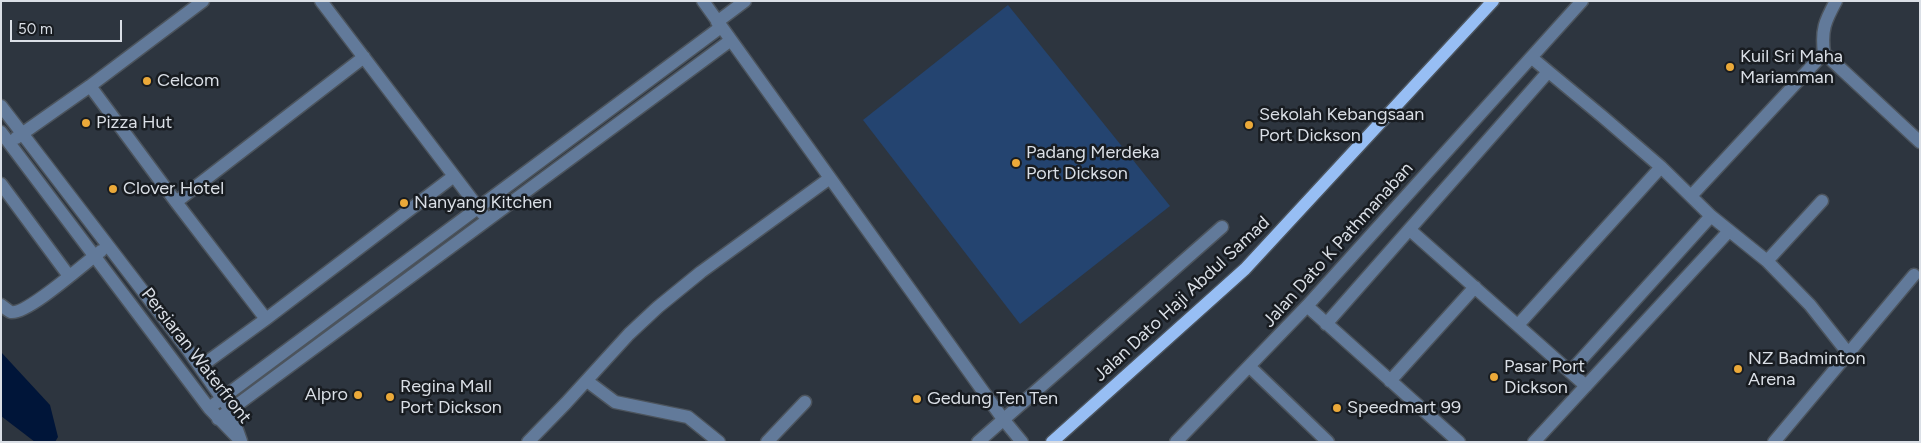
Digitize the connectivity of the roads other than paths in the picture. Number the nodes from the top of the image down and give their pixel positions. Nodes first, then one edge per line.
1 (203, 1) edge
2 (322, 1) edge
3 (703, 1) edge
4 (745, 1) edge
5 (1493, 1) edge
6 (1582, 1) edge
7 (1836, 1) edge
8 (719, 25) junction
9 (731, 40) junction
10 (1824, 53) junction
11 (364, 58) junction
12 (1532, 58) junction
13 (1548, 72) junction
14 (90, 86) junction
15 (1, 106) edge
16 (1, 132) edge
17 (22, 134) junction
18 (10, 142) junction
19 (1920, 142) edge
20 (1661, 167) junction
21 (454, 176) junction
22 (830, 178) junction
23 (1, 184) edge
24 (1692, 196) junction
25 (1822, 201) dead end
26 (176, 202) junction
27 (478, 208) junction
28 (1711, 216) junction
29 (488, 220) junction
30 (1222, 227) dead end
31 (1410, 230) junction
32 (1729, 232) junction
33 (108, 246) junction
34 (95, 255) junction
35 (1767, 261) junction
36 (1914, 275) dead end
37 (69, 276) junction
38 (1475, 287) junction
39 (1, 305) edge
40 (1307, 306) junction
41 (266, 318) junction
42 (1326, 324) junction
43 (1518, 325) junction
44 (1848, 354) junction
45 (1250, 366) junction
46 (200, 367) junction
47 (1570, 372) junction
48 (587, 381) junction
49 (1390, 381) junction
50 (1586, 386) junction
51 (222, 398) junction
52 (806, 402) dead end
53 (209, 408) junction
54 (230, 410) junction
55 (218, 419) junction
56 (1003, 419) junction
57 (241, 441) edge
58 (528, 442) edge
59 (720, 442) edge
60 (768, 442) edge
61 (978, 442) edge
62 (1022, 442) edge
63 (1052, 442) edge
64 (1176, 442) edge
65 (1328, 442) edge
66 (1459, 442) edge
67 (1534, 442) edge
68 (1774, 442) edge

1 - 14 street
2 - 11 street
3 - 8 street
4 - 8 street
5 - 63 main road, Jalan Dato Haji Abdul Samad
6 - 12 street, Jalan Dato K Pathmanaban
7 - 10 street
8 - 9 street
8 - 27 street
9 - 22 street
9 - 29 street
10 - 19 street
10 - 24 street
11 - 21 street
11 - 26 street
12 - 13 street
12 - 40 street, Jalan Dato K Pathmanaban
13 - 20 street
13 - 31 street
14 - 17 street
14 - 26 street
15 - 17 street, Persiaran Waterfront
16 - 18 street, Persiaran Waterfront
17 - 18 street
17 - 33 street, Persiaran Waterfront
18 - 34 street, Persiaran Waterfront
20 - 24 street
20 - 43 street
21 - 27 street
21 - 41 street
22 - 48 street
22 - 56 street
23 - 37 street
24 - 28 street
25 - 35 street
26 - 41 street
27 - 29 street
27 - 51 street
28 - 32 street
28 - 47 street
29 - 54 street
30 - 56 street
31 - 38 street
31 - 42 street
32 - 35 street
32 - 50 street
33 - 34 street
33 - 46 street, Persiaran Waterfront
34 - 37 street
34 - 53 street, Persiaran Waterfront
35 - 44 street
36 - 44 street
37 - 39 street
38 - 43 street
38 - 49 street
40 - 42 street
40 - 45 street, Jalan Dato K Pathmanaban
41 - 46 street
42 - 49 street
43 - 47 street
44 - 68 street
45 - 64 street, Jalan Dato K Pathmanaban
45 - 65 street
46 - 51 street, Persiaran Waterfront
47 - 50 street
48 - 58 street
48 - 59 street
49 - 66 street
50 - 67 street
51 - 53 street
51 - 54 street, Persiaran Waterfront
52 - 60 street
53 - 55 street, Persiaran Waterfront
54 - 55 street
54 - 57 street, Persiaran Waterfront
55 - 57 street, Persiaran Waterfront
56 - 61 street
56 - 62 street

